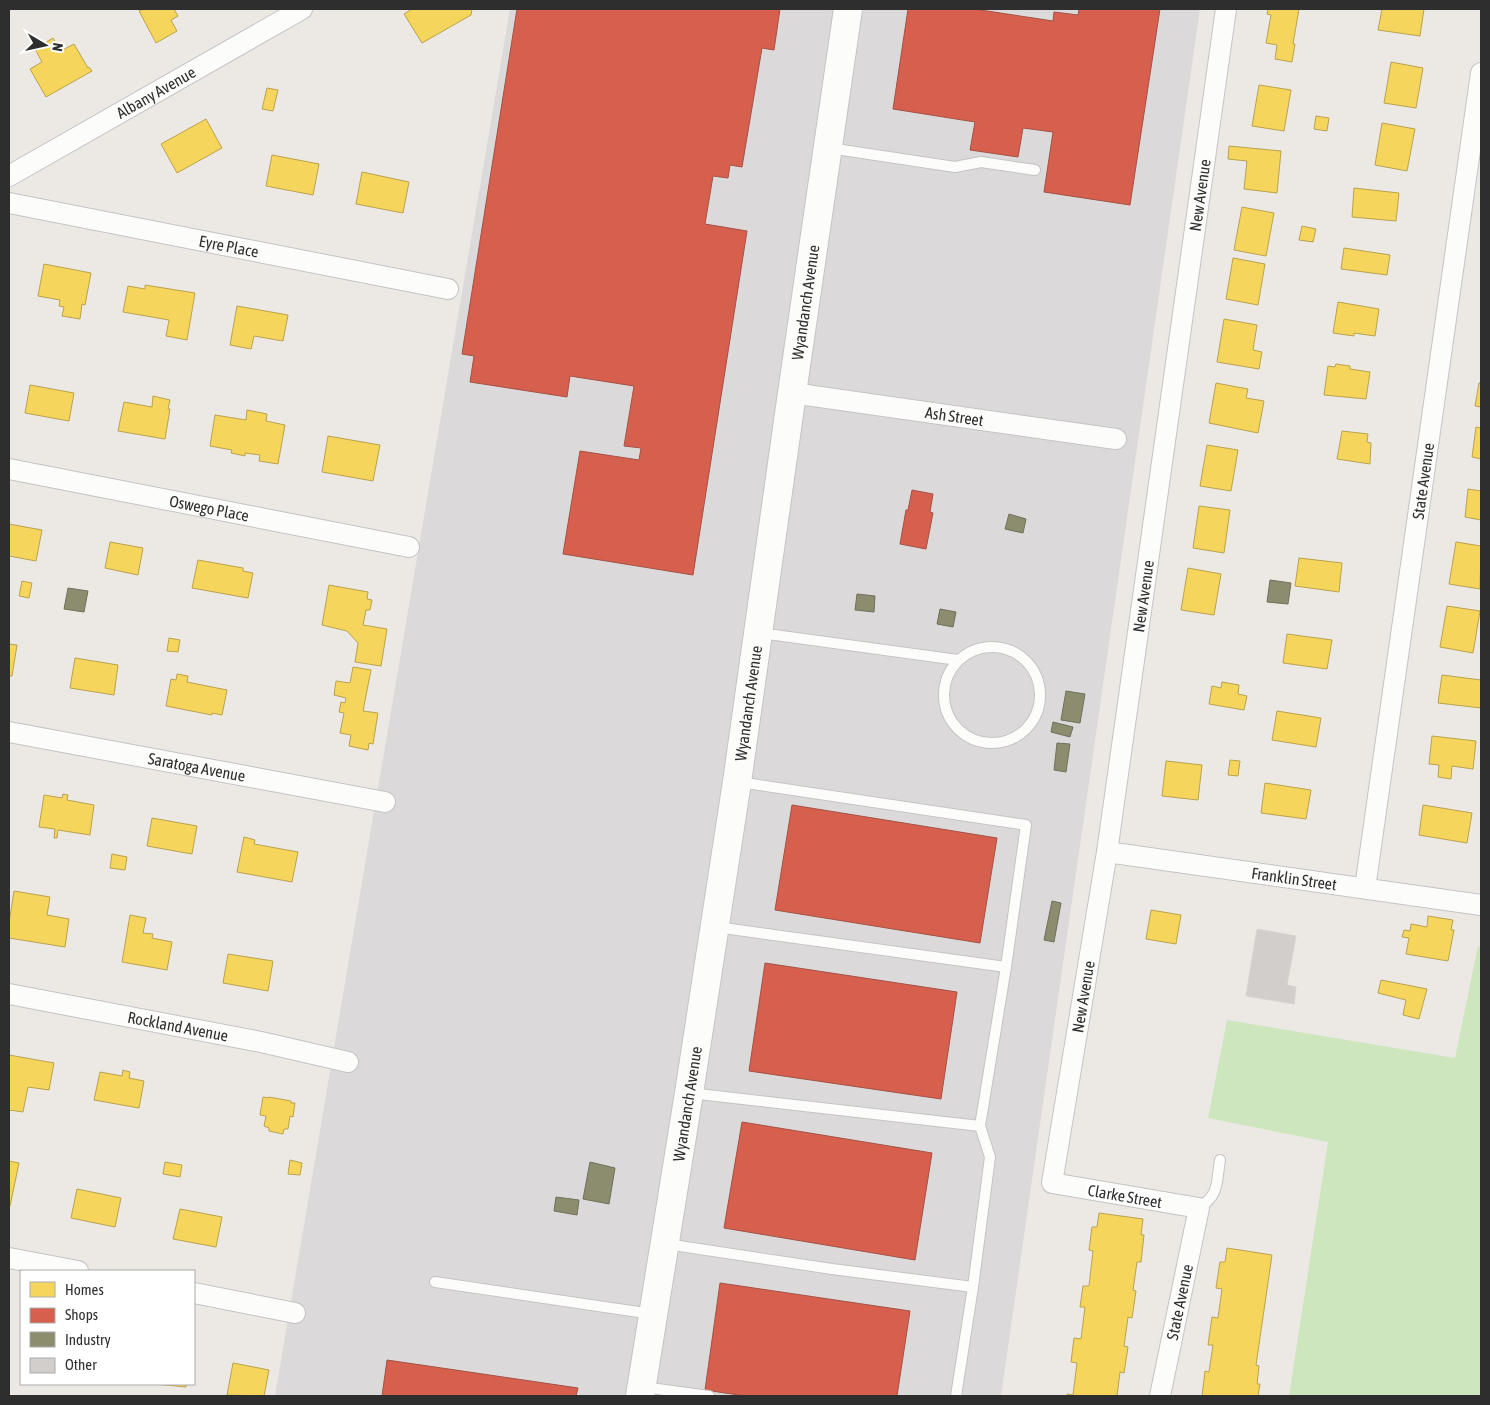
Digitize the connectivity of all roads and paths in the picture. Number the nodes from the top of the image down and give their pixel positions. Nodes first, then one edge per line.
1 (302, 9) edge
2 (848, 9) edge
3 (1226, 9) edge
4 (1481, 73) edge
5 (828, 148) junction
6 (1035, 170) dead end
7 (9, 176) edge
8 (9, 203) edge
9 (448, 289) dead end
10 (792, 393) junction
11 (1116, 440) dead end
12 (9, 469) edge
13 (409, 547) dead end
14 (759, 632) junction
15 (958, 660) junction
16 (9, 732) edge
17 (737, 782) junction
18 (385, 802) dead end
19 (1107, 852) junction
20 (1365, 888) junction
21 (1481, 905) edge
22 (715, 927) junction
23 (1006, 967) junction
24 (9, 994) edge
25 (348, 1062) dead end
26 (689, 1093) junction
27 (980, 1126) junction
28 (1220, 1160) dead end
29 (1052, 1183) joint
30 (1199, 1208) junction
31 (665, 1244) junction
32 (9, 1258) edge
33 (73, 1270) edge
34 (434, 1282) dead end
35 (973, 1287) junction
36 (195, 1293) edge
37 (295, 1313) dead end
38 (653, 1314) junction
39 (640, 1392) edge
40 (709, 1396) edge
41 (956, 1396) edge
42 (1160, 1396) edge

1 - 7 street, Albany Avenue
2 - 5 street, Wyandanch Avenue
3 - 19 street, New Avenue
4 - 20 street, State Avenue
5 - 6 lane
5 - 10 street, Wyandanch Avenue
8 - 9 street, Eyre Place
10 - 11 street, Ash Street
10 - 14 street, Wyandanch Avenue
12 - 13 street, Oswego Place
14 - 15 lane
14 - 17 street, Wyandanch Avenue
15 - 15 lane
16 - 18 street, Saratoga Avenue
17 - 22 street, Wyandanch Avenue
17 - 23 lane
19 - 20 street, Franklin Street
19 - 29 street, New Avenue
20 - 21 street, Franklin Street
22 - 23 lane
22 - 26 street, Wyandanch Avenue
23 - 27 lane
24 - 25 street, Rockland Avenue
26 - 27 lane
26 - 31 street, Wyandanch Avenue
27 - 35 lane
28 - 30 lane
29 - 30 street, Clarke Street
30 - 42 street, State Avenue
31 - 35 lane
31 - 38 street, Wyandanch Avenue
32 - 33 street
34 - 38 lane
35 - 41 lane
36 - 37 street
38 - 39 street, Wyandanch Avenue
39 - 40 lane

